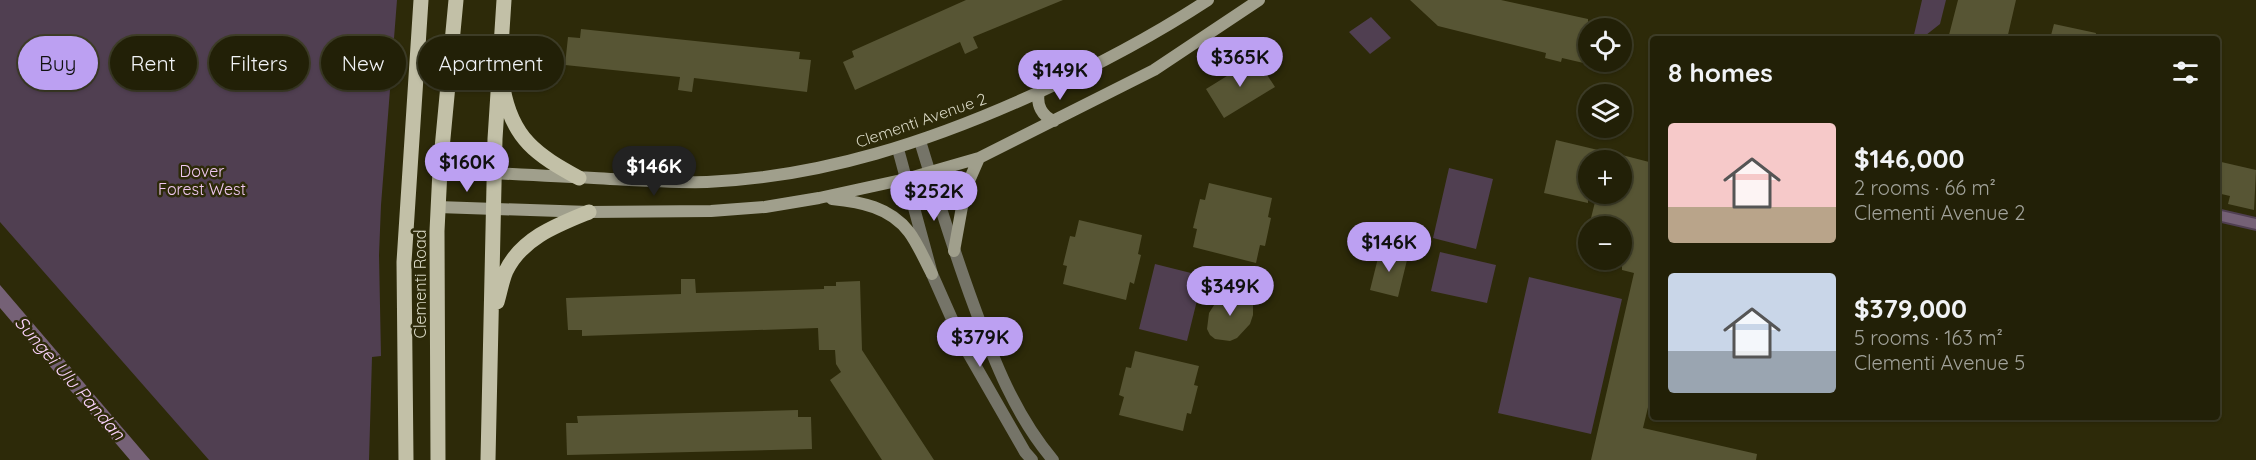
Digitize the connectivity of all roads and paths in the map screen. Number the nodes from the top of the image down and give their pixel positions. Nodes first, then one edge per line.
1 (420, 0) edge
2 (456, 0) edge
3 (504, 0) edge
4 (1208, 0) edge
5 (1259, 0) edge
6 (501, 36) edge
7 (498, 90) edge
8 (503, 90) edge
9 (1039, 92) junction
10 (1054, 121) junction
11 (920, 141) junction
12 (898, 149) junction
13 (979, 158) junction
14 (440, 170) junction
15 (494, 173) junction
16 (929, 173) junction
17 (579, 178) junction
18 (906, 179) junction
19 (819, 198) junction
20 (438, 207) junction
21 (494, 209) junction
22 (589, 212) junction
23 (954, 251) junction
24 (932, 274) junction
25 (491, 326) junction
26 (406, 460) edge
27 (438, 460) edge
28 (488, 460) edge
29 (1032, 460) edge
30 (1053, 460) edge

1 - 26 main road, Clementi Road
2 - 14 main road, Clementi Road
3 - 6 main road
4 - 9 main road, Clementi Avenue 2
5 - 10 main road
7 - 15 main road
8 - 17 main road
9 - 10 main road
9 - 11 main road, Clementi Avenue 2
10 - 13 main road
11 - 12 main road, Clementi Avenue 2
11 - 16 street
12 - 17 main road, Clementi Avenue 2
12 - 18 street
13 - 16 main road
13 - 23 main road
14 - 15 main road, Clementi Avenue 2
14 - 20 main road, Clementi Road
15 - 17 main road, Clementi Avenue 2
15 - 21 main road
16 - 18 main road
16 - 23 street
18 - 19 main road
18 - 24 street
19 - 22 main road
19 - 24 main road
20 - 21 main road
20 - 27 main road, Clementi Road
21 - 22 main road
21 - 25 main road
22 - 25 main road
23 - 30 street
24 - 29 street
25 - 28 main road

